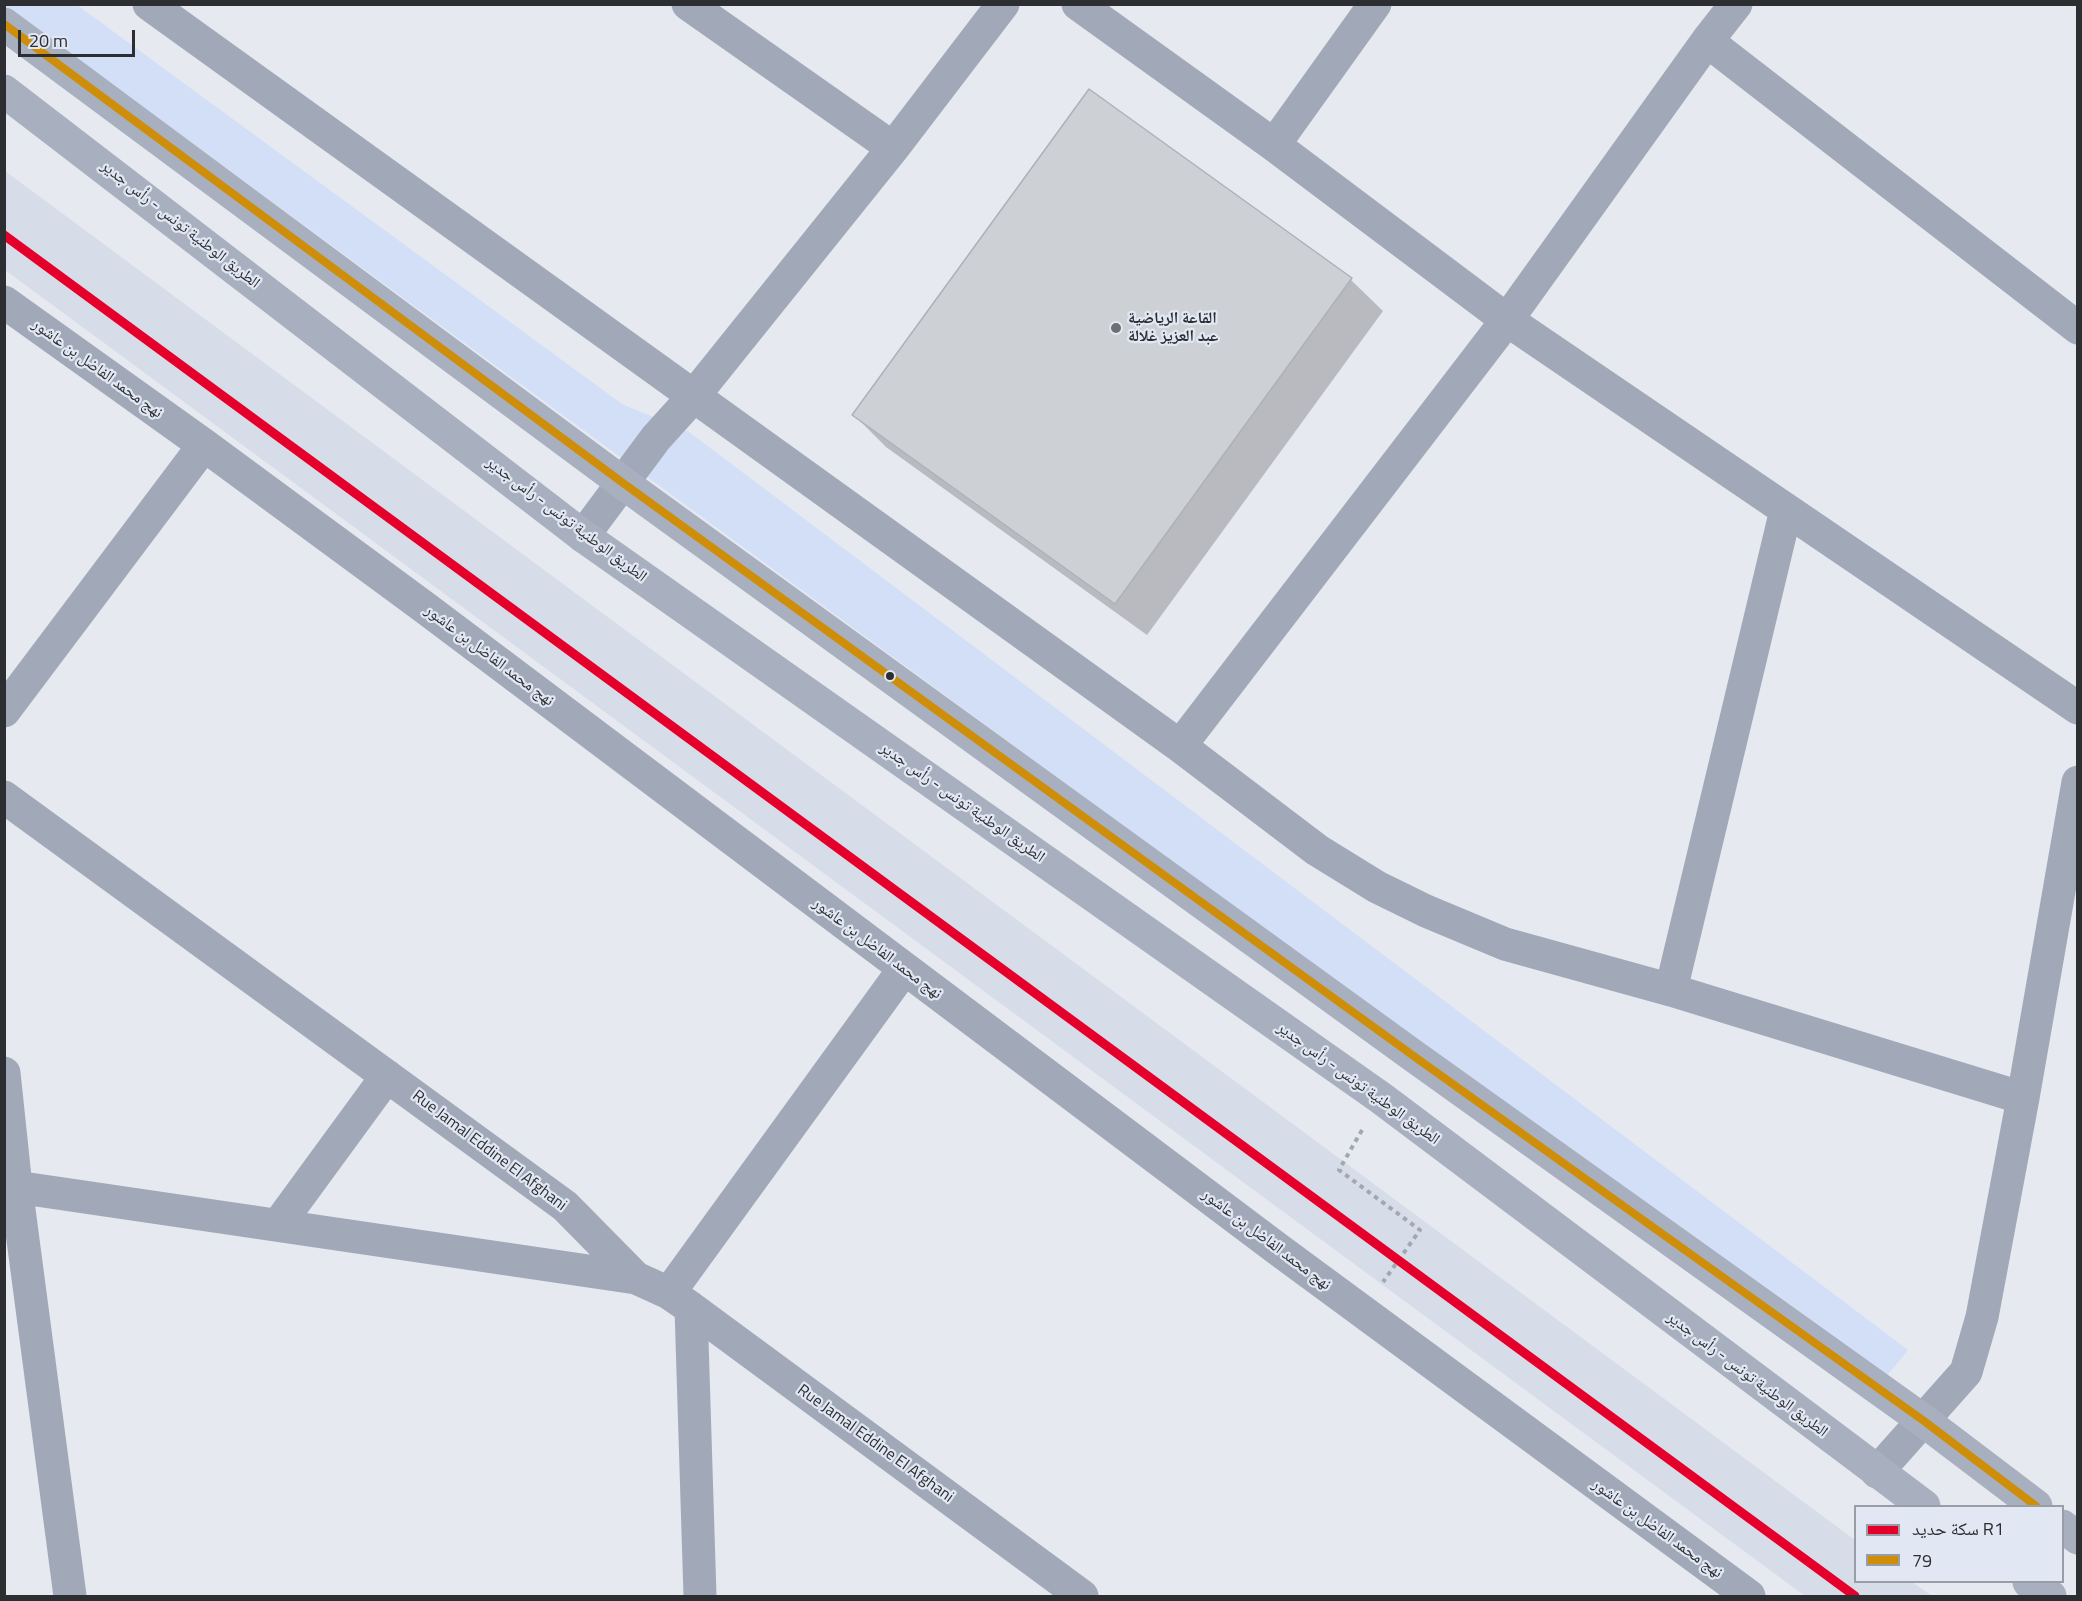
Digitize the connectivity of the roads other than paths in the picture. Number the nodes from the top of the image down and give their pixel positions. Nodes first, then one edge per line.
1 (148, 4) edge
2 (688, 4) edge
3 (1003, 4) edge
4 (1078, 4) edge
5 (1376, 4) edge
6 (1736, 4) edge
7 (4, 24) edge
8 (1707, 41) junction
9 (4, 91) edge
10 (1274, 145) junction
11 (893, 148) junction
12 (4, 302) edge
13 (1507, 320) junction
14 (2078, 328) edge
15 (693, 397) junction
16 (204, 445) junction
17 (622, 483) junction
18 (1786, 510) junction
19 (583, 536) junction
20 (2078, 708) edge
21 (4, 711) edge
22 (1180, 746) junction
23 (2078, 782) edge
24 (4, 797) edge
25 (904, 969) junction
26 (1671, 990) junction
27 (4, 1073) edge
28 (387, 1076) junction
29 (2023, 1098) junction
30 (16, 1187) junction
31 (278, 1225) junction
32 (636, 1278) junction
33 (680, 1301) junction
34 (1924, 1421) junction
35 (1877, 1472) junction
36 (1923, 1505) edge
37 (2035, 1505) edge
38 (2064, 1528) edge
39 (2078, 1538) edge
40 (2032, 1583) edge
41 (70, 1596) edge
42 (700, 1596) edge
43 (1082, 1596) edge
44 (1749, 1596) edge
45 (2050, 1596) edge

1 - 15 street
2 - 11 street
3 - 11 street
4 - 10 street
5 - 10 street
6 - 8 street
7 - 17 highway
8 - 13 street
8 - 14 street
9 - 19 highway, الطريق الوطنية تونس - رأس جدير
10 - 13 street
11 - 15 street
12 - 16 street, نهج محمد الفاضل بن عاشور
13 - 18 street
13 - 22 street
15 - 17 street
15 - 22 street
16 - 21 street
16 - 25 street, نهج محمد الفاضل بن عاشور
17 - 19 street
17 - 34 highway
18 - 20 street
18 - 26 street
19 - 35 highway, الطريق الوطنية تونس - رأس جدير
22 - 26 street
23 - 29 street
24 - 28 street, Rue Jamal Eddine El Afghani
25 - 33 street
25 - 44 street, نهج محمد الفاضل بن عاشور
26 - 29 street
27 - 30 street
28 - 31 street
28 - 32 street, Rue Jamal Eddine El Afghani
29 - 34 street
30 - 31 street
30 - 41 street
31 - 32 street
32 - 33 street, Rue Jamal Eddine El Afghani
33 - 42 street
33 - 43 street, Rue Jamal Eddine El Afghani
34 - 35 street
34 - 37 highway
35 - 36 highway, الطريق الوطنية تونس - رأس جدير
38 - 39 highway
40 - 45 highway

